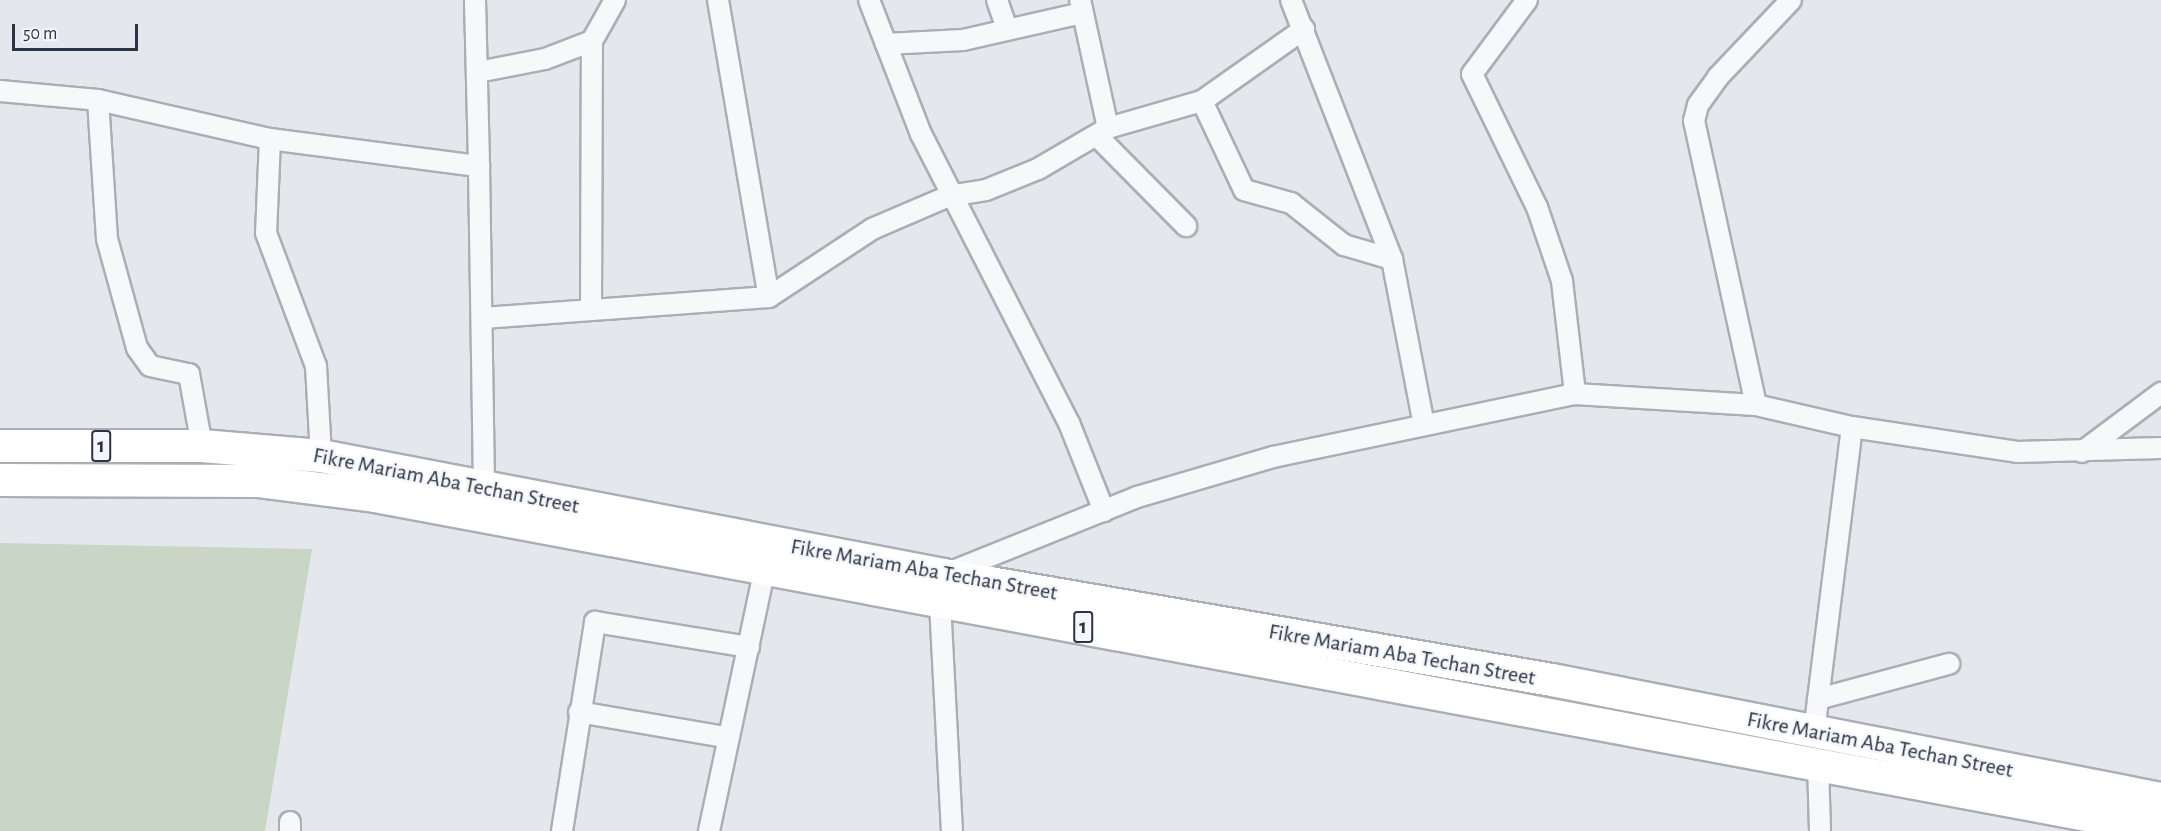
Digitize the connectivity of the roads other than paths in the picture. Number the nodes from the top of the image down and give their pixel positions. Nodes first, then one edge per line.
1 (475, 0) edge
2 (615, 0) edge
3 (718, 0) edge
4 (869, 0) edge
5 (997, 0) edge
6 (1291, 0) edge
7 (1527, 0) edge
8 (1791, 0) edge
9 (1081, 7) edge
10 (1007, 29) junction
11 (1304, 29) junction
12 (592, 41) junction
13 (886, 44) junction
14 (478, 72) junction
15 (0, 91) edge
16 (98, 100) junction
17 (1202, 101) junction
18 (1102, 132) junction
19 (270, 139) junction
20 (479, 166) junction
21 (949, 196) junction
22 (1186, 226) dead end
23 (1392, 259) junction
24 (769, 297) junction
25 (591, 309) junction
26 (483, 318) junction
27 (2161, 393) edge
28 (1575, 394) junction
29 (1756, 405) junction
30 (1424, 425) junction
31 (1852, 427) junction
32 (0, 446) edge
33 (201, 446) junction
34 (2161, 448) edge
35 (2082, 452) junction
36 (321, 456) junction
37 (0, 480) edge
38 (484, 485) junction
39 (1104, 511) junction
40 (765, 568) junction
41 (942, 589) junction
42 (748, 647) junction
43 (1949, 664) dead end
44 (1818, 699) junction
45 (579, 712) junction
46 (1814, 732) junction
47 (726, 737) junction
48 (1818, 763) junction
49 (2161, 799) edge
50 (2161, 829) edge
51 (562, 831) edge
52 (567, 831) edge
53 (709, 831) edge
54 (952, 831) edge
55 (1820, 831) edge

1 - 14 street
2 - 12 street
3 - 24 street
4 - 13 street
5 - 10 street
6 - 11 street
7 - 28 street
8 - 29 street
9 - 10 street
9 - 18 street
10 - 13 street
11 - 17 street
11 - 23 street
12 - 14 street
12 - 25 street
13 - 21 street
14 - 20 street
15 - 16 street
16 - 19 street
16 - 33 street
17 - 18 street
17 - 23 street
18 - 21 street
18 - 22 street
19 - 20 street
19 - 36 street
20 - 26 street
21 - 24 street
21 - 39 street
23 - 30 street
24 - 25 street
25 - 26 street
26 - 38 street
27 - 35 street
28 - 29 street
28 - 30 street
29 - 31 street
30 - 39 street
31 - 35 street
31 - 44 street
32 - 33 main road, Fikre Mariam Aba Techan Street / 1
33 - 36 main road, Fikre Mariam Aba Techan Street / 1
34 - 35 street
36 - 38 main road, Fikre Mariam Aba Techan Street / 1
37 - 40 main road, Fikre Mariam Aba Techan Street / 1
38 - 41 main road, Fikre Mariam Aba Techan Street / 1
39 - 41 street
40 - 41 main road, Fikre Mariam Aba Techan Street / 1
40 - 42 street
41 - 46 main road, Fikre Mariam Aba Techan Street / 1
41 - 48 main road, Fikre Mariam Aba Techan Street / 1
41 - 54 street
42 - 45 street
42 - 47 street
43 - 44 street
44 - 46 street
45 - 47 street
45 - 51 street
46 - 49 main road, Fikre Mariam Aba Techan Street / 1
47 - 53 street
48 - 50 main road, Fikre Mariam Aba Techan Street / 1
48 - 55 street
51 - 52 street

